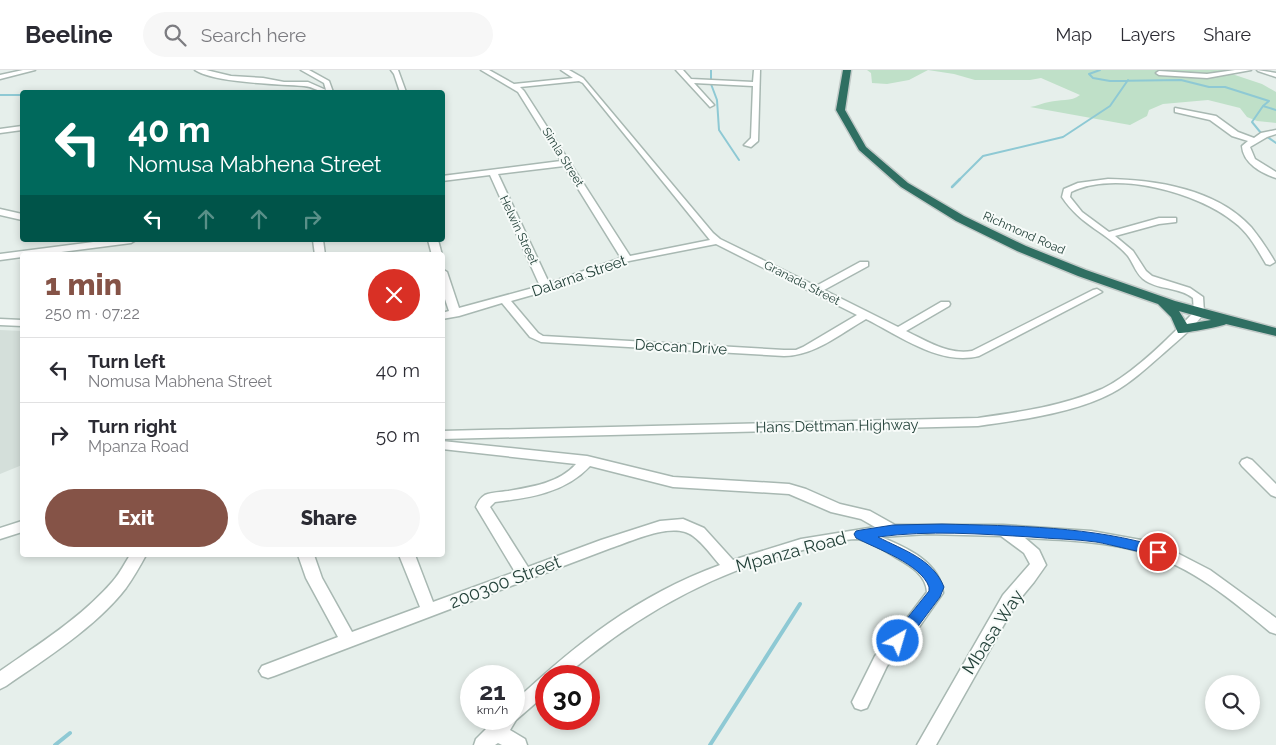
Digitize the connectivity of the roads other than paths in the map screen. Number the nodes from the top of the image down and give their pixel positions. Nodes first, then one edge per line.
1 (32, 70) edge
2 (198, 70) edge
3 (304, 70) edge
4 (394, 70) edge
5 (484, 70) edge
6 (564, 70) edge
7 (679, 70) edge
8 (757, 70) edge
9 (847, 70) edge
10 (1248, 70) edge
11 (1260, 70) edge
12 (1159, 73) dead end
13 (1276, 76) edge
14 (0, 77) edge
15 (581, 79) junction
16 (689, 81) junction
17 (756, 84) junction
18 (514, 86) junction
19 (320, 90) edge
20 (329, 90) edge
21 (402, 90) edge
22 (710, 105) dead end
23 (1178, 110) dead end
24 (20, 128) edge
25 (0, 132) edge
26 (1276, 132) edge
27 (1252, 140) junction
28 (748, 145) dead end
29 (567, 163) junction
30 (493, 173) junction
31 (1276, 175) edge
32 (445, 179) edge
33 (0, 212) edge
34 (20, 217) edge
35 (1173, 220) dead end
36 (1107, 235) junction
37 (717, 241) junction
38 (102, 242) edge
39 (59, 245) edge
40 (25, 252) edge
41 (20, 253) edge
42 (0, 257) edge
43 (627, 259) junction
44 (1270, 262) dead end
45 (864, 264) dead end
46 (445, 282) edge
47 (546, 288) junction
48 (816, 290) junction
49 (1097, 292) dead end
50 (505, 300) junction
51 (1157, 300) junction
52 (945, 304) dead end
53 (1199, 312) junction
54 (455, 314) junction
55 (865, 315) junction
56 (445, 316) edge
57 (0, 322) edge
58 (20, 323) edge
59 (1183, 330) junction
60 (898, 331) junction
61 (1276, 332) edge
62 (445, 435) edge
63 (445, 445) edge
64 (587, 461) junction
65 (1247, 463) dead end
66 (1276, 492) edge
67 (20, 527) edge
68 (893, 530) junction
69 (1003, 530) junction
70 (0, 534) edge
71 (861, 534) junction
72 (135, 557) edge
73 (307, 557) edge
74 (408, 557) edge
75 (731, 567) junction
76 (524, 574) junction
77 (429, 611) junction
78 (1276, 626) edge
79 (348, 641) junction
80 (567, 665) edge
81 (268, 671) dead end
82 (0, 681) edge
83 (535, 693) edge
84 (525, 702) edge
85 (861, 702) dead end
86 (495, 732) edge
87 (518, 745) edge
88 (926, 745) edge

1 - 14 street
2 - 19 street
3 - 20 street
4 - 21 street
5 - 18 street, Simla Street
6 - 15 street, Granada Street
7 - 16 street
8 - 17 street
9 - 51 highway, Richmond Road
10 - 12 street
11 - 13 street
15 - 18 street
15 - 37 street, Granada Street
16 - 17 street
16 - 22 street
17 - 28 street
18 - 29 street, Simla Street
23 - 27 street
24 - 25 street
26 - 27 street
27 - 31 street
29 - 30 street
29 - 43 street, Simla Street
30 - 32 street
30 - 47 street, Helwin Street
33 - 34 street
35 - 36 street
36 - 44 street
36 - 53 street
37 - 43 street, Dalarna Street
37 - 48 street, Granada Street
38 - 39 street
39 - 40 street
41 - 42 street
43 - 47 street, Dalarna Street
45 - 48 street
46 - 54 street
47 - 50 street, Dalarna Street
48 - 55 street, Granada Street
49 - 60 street, Granada Street
50 - 54 street, Dalarna Street
50 - 55 street, Deccan Drive
51 - 53 highway, Richmond Road
51 - 59 highway
52 - 60 street
53 - 59 street, Hans Dettman Highway
53 - 61 highway, Richmond Road
54 - 56 street, Dalarna Street
55 - 60 street, Granada Street
57 - 58 street
59 - 61 highway
59 - 62 street, Hans Dettman Highway
63 - 64 street
64 - 68 street
64 - 76 street
65 - 66 street
67 - 70 street
68 - 69 street, Mpanza Road
68 - 71 street, Mpanza Road
69 - 78 street, Mpanza Road
69 - 88 street, Mbasa Way
71 - 75 street, Mpanza Road
71 - 85 street
72 - 82 street
73 - 79 street
74 - 77 street
75 - 76 street, 200300 Street
75 - 80 street, Mpanza Road
76 - 77 street, 200300 Street
77 - 79 street, 200300 Street
79 - 81 street, 200300 Street
83 - 84 street
86 - 87 street

